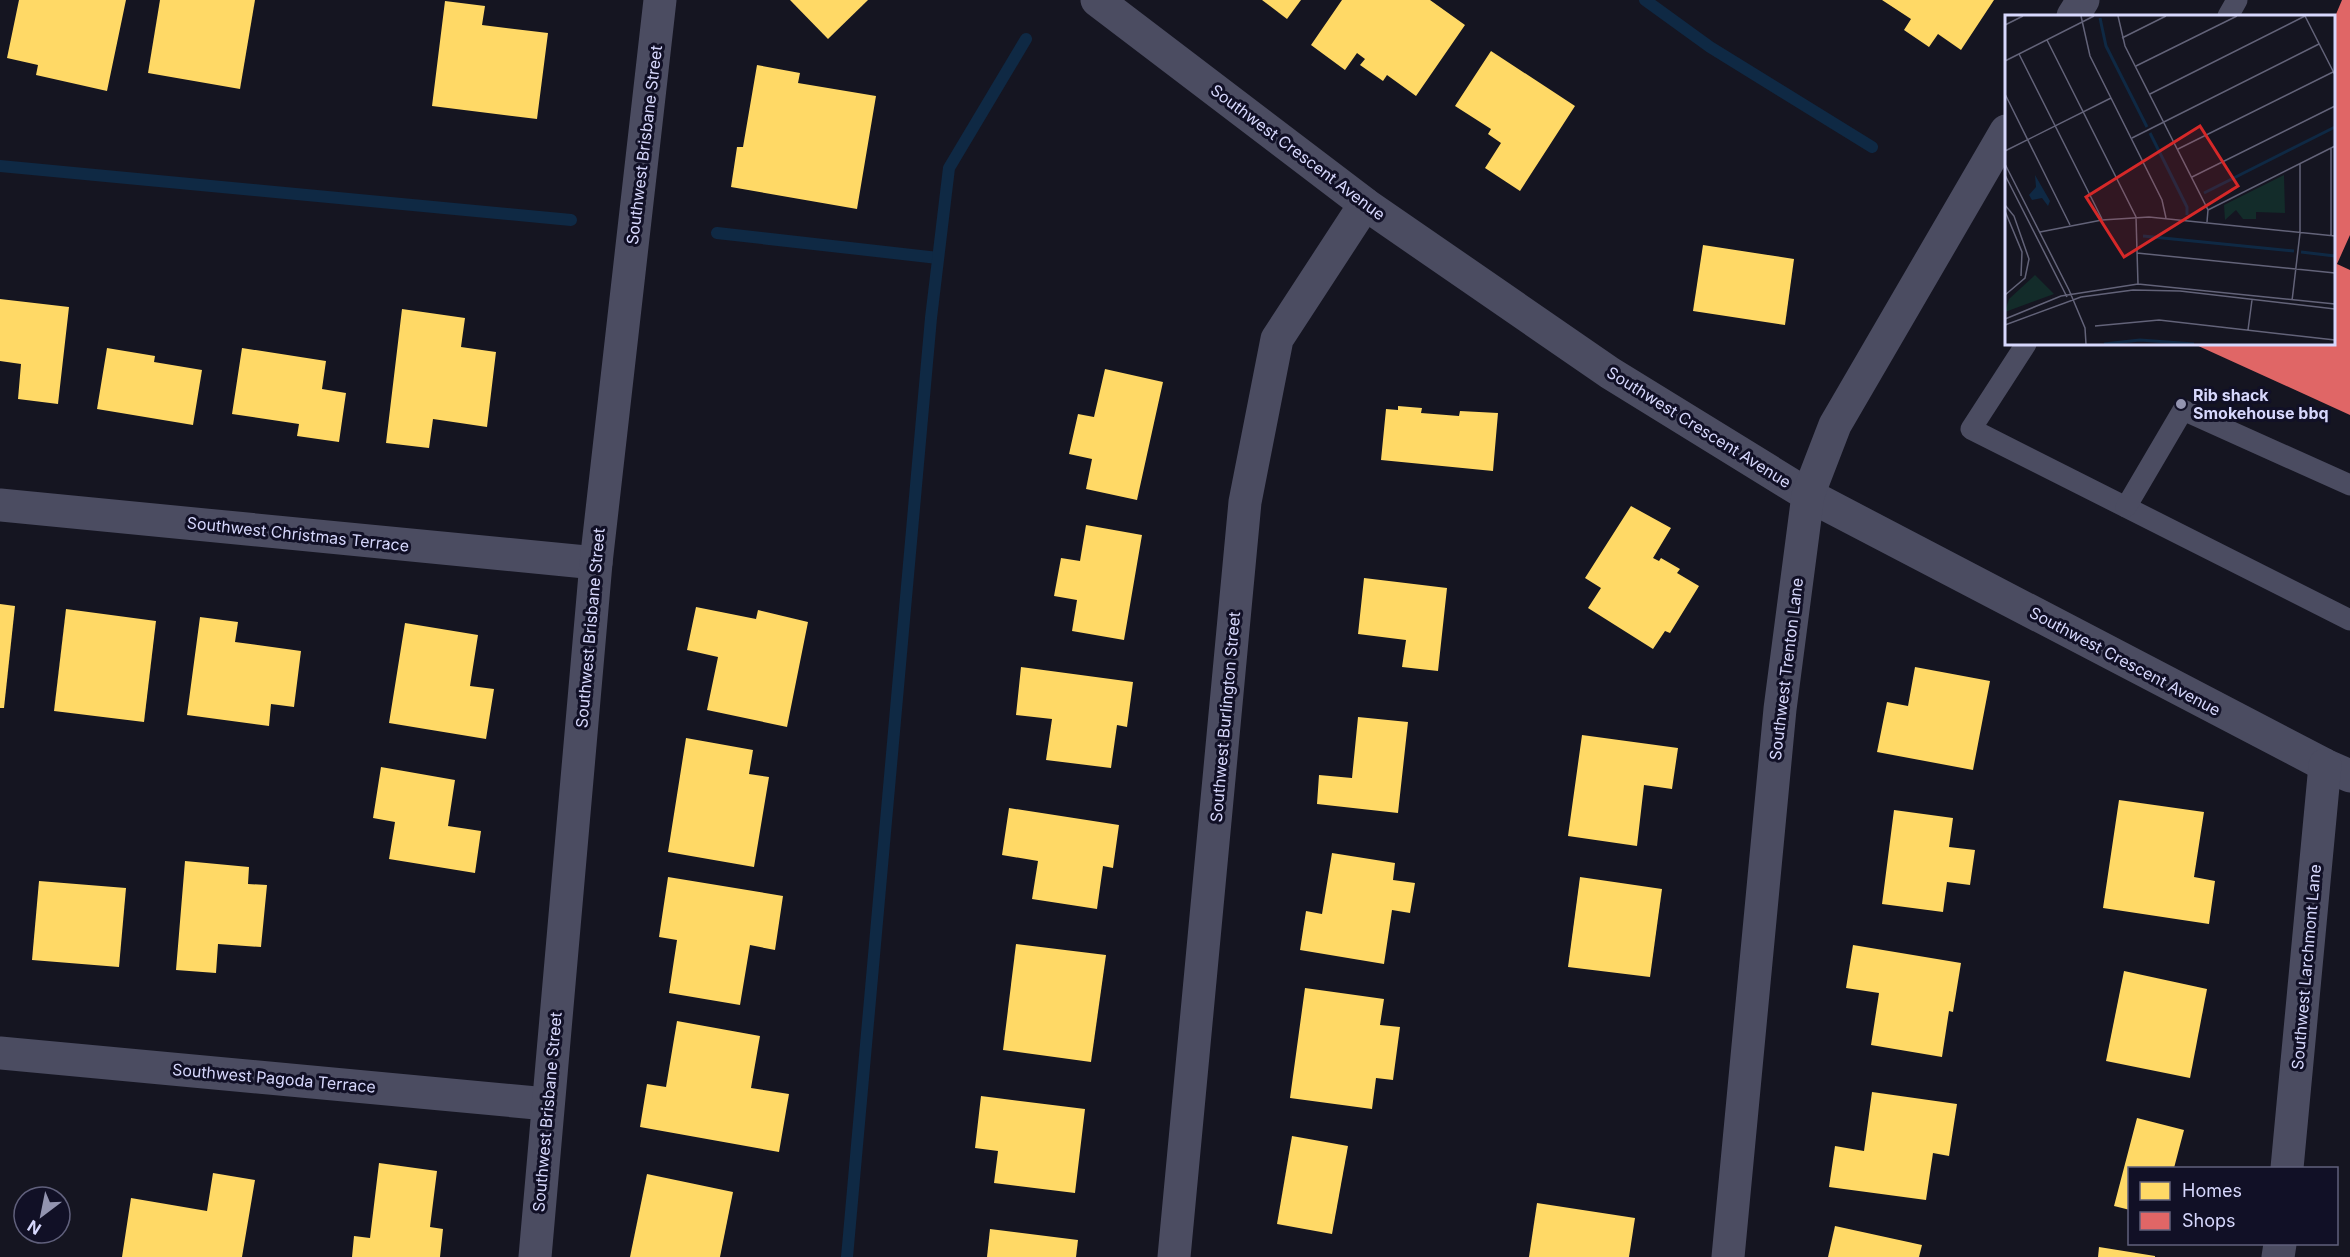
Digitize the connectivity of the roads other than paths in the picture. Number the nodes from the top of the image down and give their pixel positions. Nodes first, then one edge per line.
1 (660, 0) edge
2 (1096, 0) edge
3 (2083, 0) edge
4 (2074, 15) edge
5 (2005, 134) edge
6 (1365, 204) junction
7 (2025, 345) edge
8 (2350, 485) edge
9 (1808, 495) junction
10 (0, 505) edge
11 (2126, 507) junction
12 (596, 564) junction
13 (2350, 620) edge
14 (2338, 770) edge
15 (0, 1053) edge
16 (547, 1104) junction
17 (2287, 1167) edge
18 (534, 1257) edge
19 (1174, 1257) edge
20 (1728, 1257) edge

1 - 12 street, Southwest Brisbane Street
2 - 6 street, Southwest Crescent Avenue
3 - 4 street
5 - 9 street, Southwest Trenton Lane
6 - 9 street, Southwest Crescent Avenue
6 - 19 street, Southwest Burlington Street
7 - 11 lane
8 - 11 lane
9 - 14 street, Southwest Crescent Avenue
9 - 20 street, Southwest Trenton Lane
10 - 12 street, Southwest Christmas Terrace
11 - 13 lane
12 - 16 street, Southwest Brisbane Street
14 - 17 street, Southwest Larchmont Lane
15 - 16 street, Southwest Pagoda Terrace
16 - 18 street, Southwest Brisbane Street

